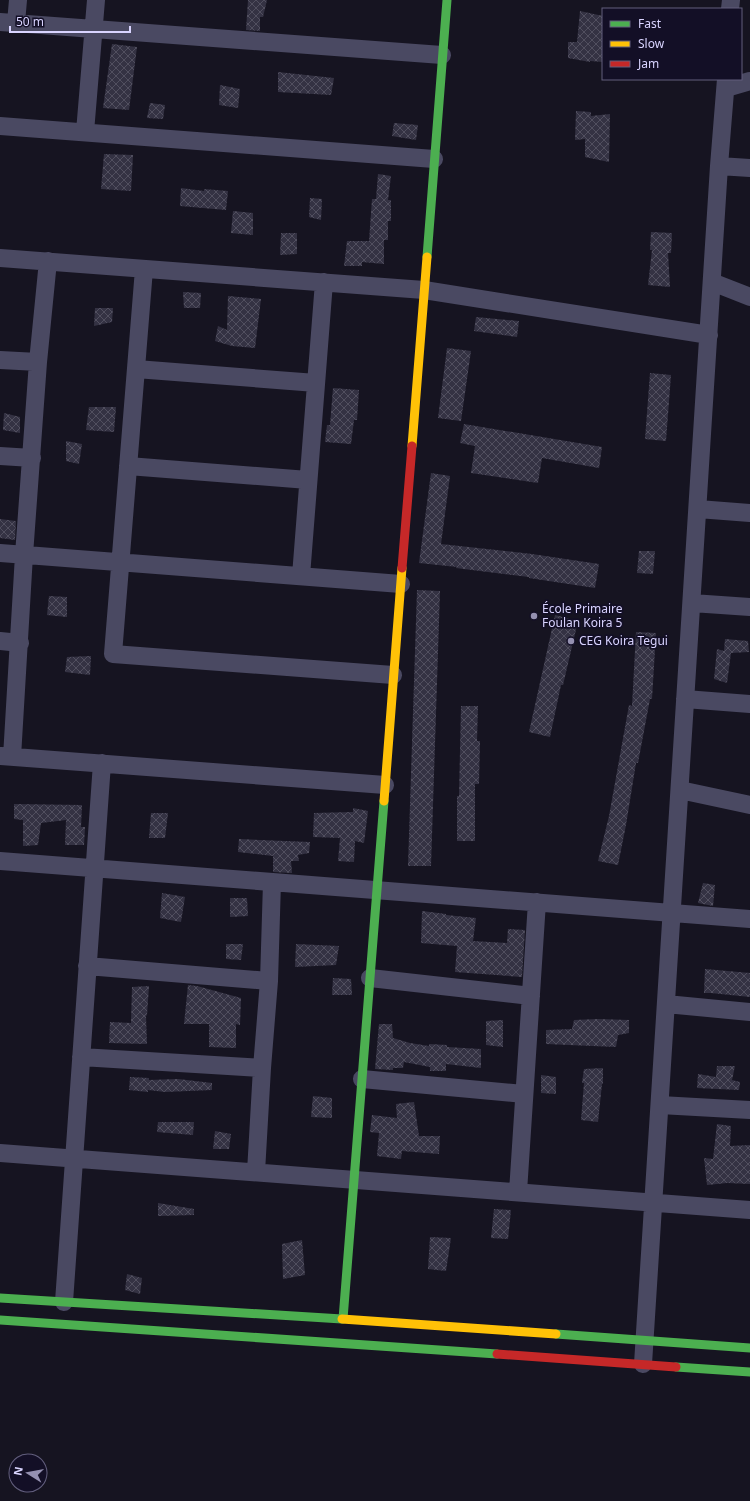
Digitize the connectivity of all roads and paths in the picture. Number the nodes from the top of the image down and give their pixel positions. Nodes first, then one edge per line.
1 (18, 0) edge
2 (96, 0) edge
3 (447, 0) edge
4 (8, 22) edge
5 (93, 29) junction
6 (442, 55) junction
7 (750, 80) edge
8 (726, 83) edge
9 (0, 126) edge
10 (85, 132) junction
11 (434, 159) junction
12 (719, 166) junction
13 (750, 168) edge
14 (0, 258) edge
15 (48, 261) junction
16 (144, 269) junction
17 (324, 282) junction
18 (712, 282) junction
19 (424, 290) junction
20 (750, 297) edge
21 (709, 335) junction
22 (0, 360) edge
23 (38, 362) junction
24 (136, 369) junction
25 (316, 383) junction
26 (0, 456) edge
27 (32, 458) junction
28 (128, 466) junction
29 (308, 480) junction
30 (698, 509) junction
31 (750, 513) edge
32 (0, 553) edge
33 (24, 555) junction
34 (120, 562) junction
35 (301, 576) junction
36 (401, 584) junction
37 (692, 603) junction
38 (750, 607) edge
39 (0, 641) edge
40 (20, 642) junction
41 (393, 675) junction
42 (686, 698) junction
43 (750, 704) edge
44 (6, 756) edge
45 (102, 763) junction
46 (385, 785) junction
47 (680, 790) junction
48 (750, 805) edge
49 (0, 861) edge
50 (0, 865) edge
51 (94, 868) junction
52 (272, 882) junction
53 (376, 890) junction
54 (537, 902) junction
55 (672, 913) junction
56 (750, 919) edge
57 (88, 966) junction
58 (370, 978) junction
59 (269, 981) junction
60 (531, 996) junction
61 (666, 1004) junction
62 (750, 1012) edge
63 (81, 1057) junction
64 (262, 1068) junction
65 (362, 1079) junction
66 (524, 1094) junction
67 (660, 1105) junction
68 (750, 1110) edge
69 (0, 1153) edge
70 (74, 1159) junction
71 (256, 1172) junction
72 (354, 1180) junction
73 (518, 1192) junction
74 (653, 1202) junction
75 (750, 1210) edge
76 (0, 1298) edge
77 (64, 1302) junction
78 (342, 1319) junction
79 (0, 1320) edge
80 (644, 1342) junction
81 (750, 1348) edge
82 (643, 1364) junction
83 (750, 1372) edge

1 - 4 street
2 - 5 street
3 - 6 main road
4 - 5 street
5 - 6 street
5 - 10 street
6 - 11 main road
7 - 8 street
8 - 12 street
9 - 10 street
10 - 11 street
11 - 19 main road
12 - 13 street
12 - 18 street
14 - 15 street
15 - 16 street
15 - 23 street
16 - 17 street
16 - 24 street
17 - 19 street
17 - 25 street
18 - 20 street
18 - 21 street
19 - 21 street
19 - 36 main road
21 - 30 street
22 - 23 street
23 - 27 street
24 - 25 street
24 - 28 street
25 - 29 street
26 - 27 street
27 - 33 street
28 - 29 street
28 - 34 street
29 - 35 street
30 - 31 street
30 - 37 street
32 - 33 street
33 - 34 street
33 - 40 street
34 - 35 street
34 - 41 street
35 - 36 street
36 - 41 main road
37 - 38 street
37 - 42 street
39 - 40 street
40 - 44 street
41 - 46 main road
42 - 43 street
42 - 47 street
44 - 45 street
45 - 46 street
45 - 51 street
46 - 53 main road
47 - 48 street
47 - 55 street
49 - 50 street
49 - 51 street
51 - 52 street
51 - 57 street
52 - 53 street
52 - 59 street
53 - 54 street
53 - 58 main road
54 - 55 street
54 - 60 street
55 - 56 street
55 - 61 street
57 - 59 street
57 - 63 street
58 - 60 street
58 - 65 main road
59 - 64 street
60 - 66 street
61 - 62 street
61 - 67 street
63 - 64 street
63 - 70 street
64 - 71 street
65 - 66 street
65 - 72 main road
66 - 73 street
67 - 68 street
67 - 74 street
69 - 70 street
70 - 71 street
70 - 77 street
71 - 72 street
72 - 73 street
72 - 78 main road
73 - 74 street
74 - 75 street
74 - 80 street
76 - 77 main road
77 - 78 main road
78 - 80 main road
79 - 82 main road
80 - 81 main road
80 - 82 street
82 - 83 main road

